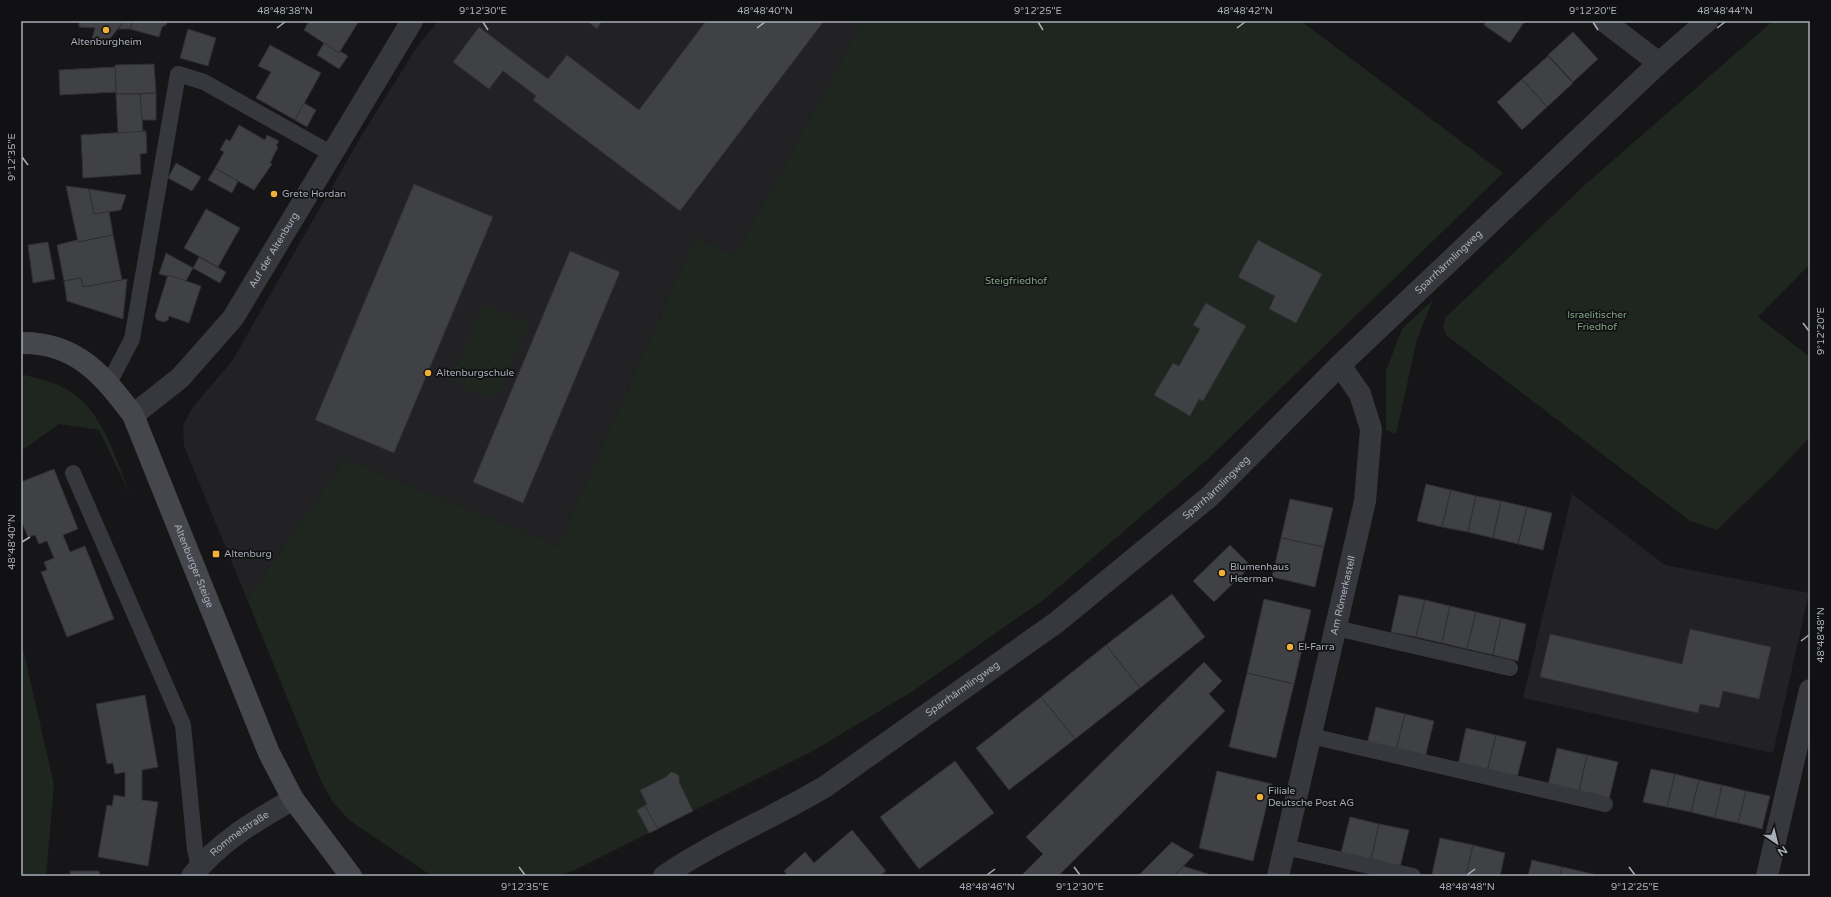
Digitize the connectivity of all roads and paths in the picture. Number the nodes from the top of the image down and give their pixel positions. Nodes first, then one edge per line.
1 (412, 21) edge
2 (1604, 21) edge
3 (1707, 21) edge
4 (1659, 64) junction
5 (332, 154) junction
6 (21, 343) edge
7 (1340, 365) junction
8 (109, 383) junction
9 (133, 415) junction
10 (72, 473) dead end
11 (1336, 628) junction
12 (1510, 668) dead end
13 (1810, 690) edge
14 (1311, 736) junction
15 (293, 799) junction
16 (1605, 804) dead end
17 (1285, 847) junction
18 (195, 872) edge
19 (351, 876) edge
20 (664, 876) edge
21 (1278, 876) edge
22 (1413, 876) edge
23 (1767, 876) edge

1 - 5 street, Auf der Altenburg
2 - 4 street
3 - 4 street, Sparrhärmlingweg
4 - 7 street, Sparrhärmlingweg
5 - 8 lane
5 - 9 street, Auf der Altenburg
6 - 8 main road, Altenburger Steige
7 - 11 street, Am Römerkastell
7 - 20 street, Sparrhärmlingweg
8 - 9 main road, Altenburger Steige
9 - 15 main road, Altenburger Steige
10 - 18 lane
11 - 12 lane
11 - 14 street, Am Römerkastell
13 - 23 street
14 - 16 lane
14 - 17 street, Am Römerkastell
15 - 18 street, Rommelstraße
15 - 19 main road, Altenburger Steige
17 - 21 street, Am Römerkastell
17 - 22 lane

